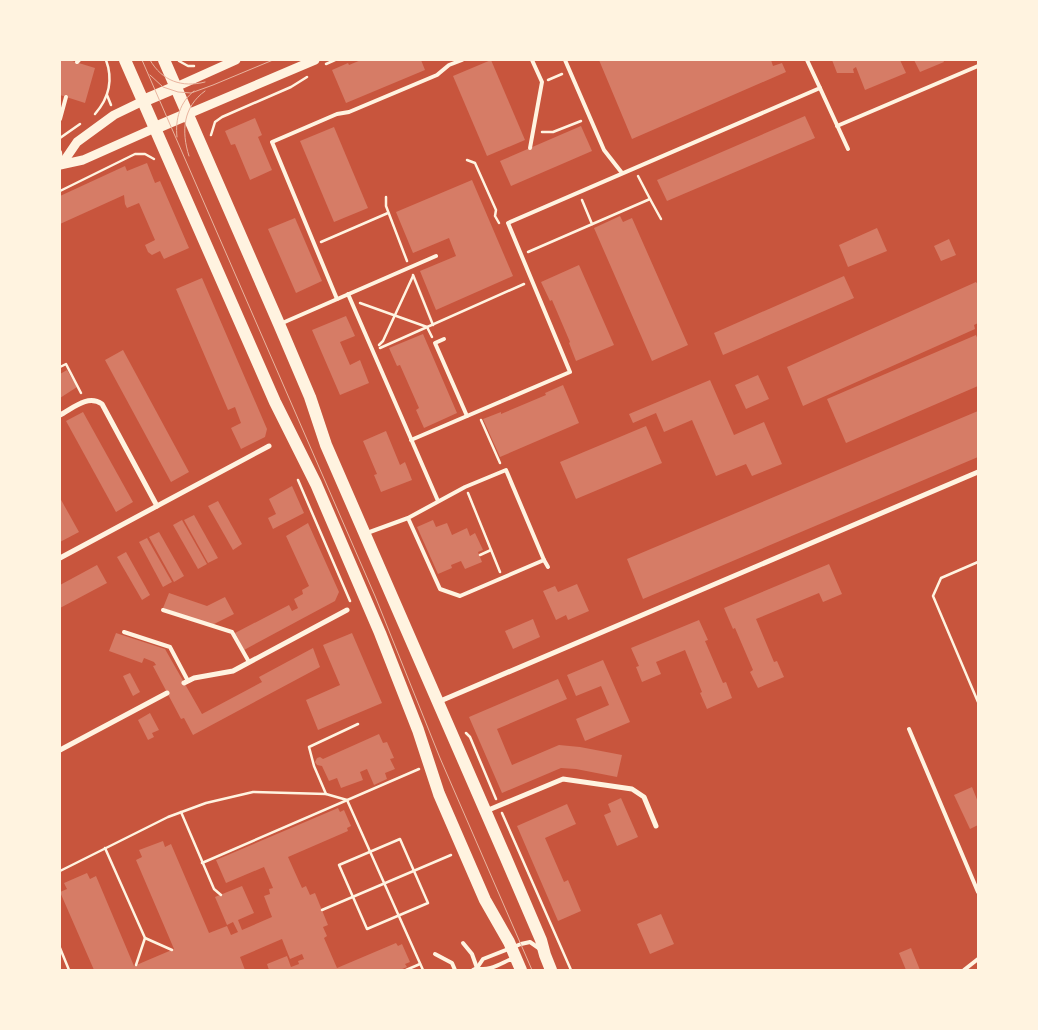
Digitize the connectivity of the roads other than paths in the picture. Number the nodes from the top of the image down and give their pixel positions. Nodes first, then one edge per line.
1 (125, 60) edge
2 (164, 60) edge
3 (236, 60) edge
4 (315, 60) edge
5 (447, 60) edge
6 (462, 60) edge
7 (532, 60) edge
8 (565, 60) edge
9 (808, 60) edge
10 (449, 65) junction
11 (978, 66) edge
12 (176, 87) junction
13 (820, 88) junction
14 (66, 97) dead end
15 (144, 102) junction
16 (188, 114) junction
17 (60, 119) edge
18 (837, 126) junction
19 (155, 128) junction
20 (530, 148) dead end
21 (848, 149) dead end
22 (60, 152) edge
23 (61, 165) edge
24 (622, 173) junction
25 (436, 256) dead end
26 (348, 294) junction
27 (337, 298) junction
28 (279, 324) junction
29 (444, 339) dead end
30 (60, 415) edge
31 (467, 416) junction
32 (412, 440) junction
33 (269, 446) dead end
34 (978, 472) edge
35 (438, 501) junction
36 (157, 506) junction
37 (408, 518) junction
38 (364, 534) junction
39 (60, 558) edge
40 (544, 560) junction
41 (548, 567) dead end
42 (163, 610) dead end
43 (347, 610) dead end
44 (124, 632) dead end
45 (250, 662) junction
46 (186, 682) joint
47 (167, 693) dead end
48 (437, 702) junction
49 (909, 729) dead end
50 (60, 750) edge
51 (486, 811) junction
52 (656, 826) dead end
53 (978, 892) edge
54 (463, 942) dead end
55 (511, 947) junction
56 (435, 954) dead end
57 (545, 955) junction
58 (978, 959) edge
59 (520, 967) edge
60 (475, 969) edge
61 (970, 969) edge
62 (455, 970) edge
63 (551, 970) edge
64 (964, 970) edge

1 - 15 main road
2 - 12 main road
3 - 12 street
4 - 16 street
5 - 10 lane
6 - 10 lane
7 - 20 lane
8 - 24 lane
9 - 13 lane
10 - 27 lane
11 - 18 lane
12 - 15 main road
12 - 16 main road
13 - 18 lane
13 - 24 lane
14 - 17 lane
15 - 19 main road
15 - 23 street
16 - 19 main road
16 - 28 main road
18 - 21 lane
19 - 23 street
19 - 55 main road
22 - 23 lane
24 - 31 lane
25 - 26 lane
26 - 27 lane
26 - 32 lane
27 - 28 lane
28 - 38 main road
29 - 31 lane
30 - 36 street
31 - 32 lane
32 - 35 lane
33 - 36 street
34 - 48 street
35 - 37 lane
35 - 40 lane
36 - 39 street
37 - 38 lane
37 - 40 lane
38 - 48 main road
40 - 41 lane
42 - 45 lane
43 - 45 street
44 - 46 lane
45 - 46 street
47 - 50 street
48 - 51 main road
49 - 53 lane
51 - 52 street
51 - 57 main road
54 - 60 lane
55 - 57 lane
55 - 59 main road
55 - 60 lane
56 - 62 lane
57 - 63 main road
58 - 61 lane
59 - 60 lane
61 - 64 lane

